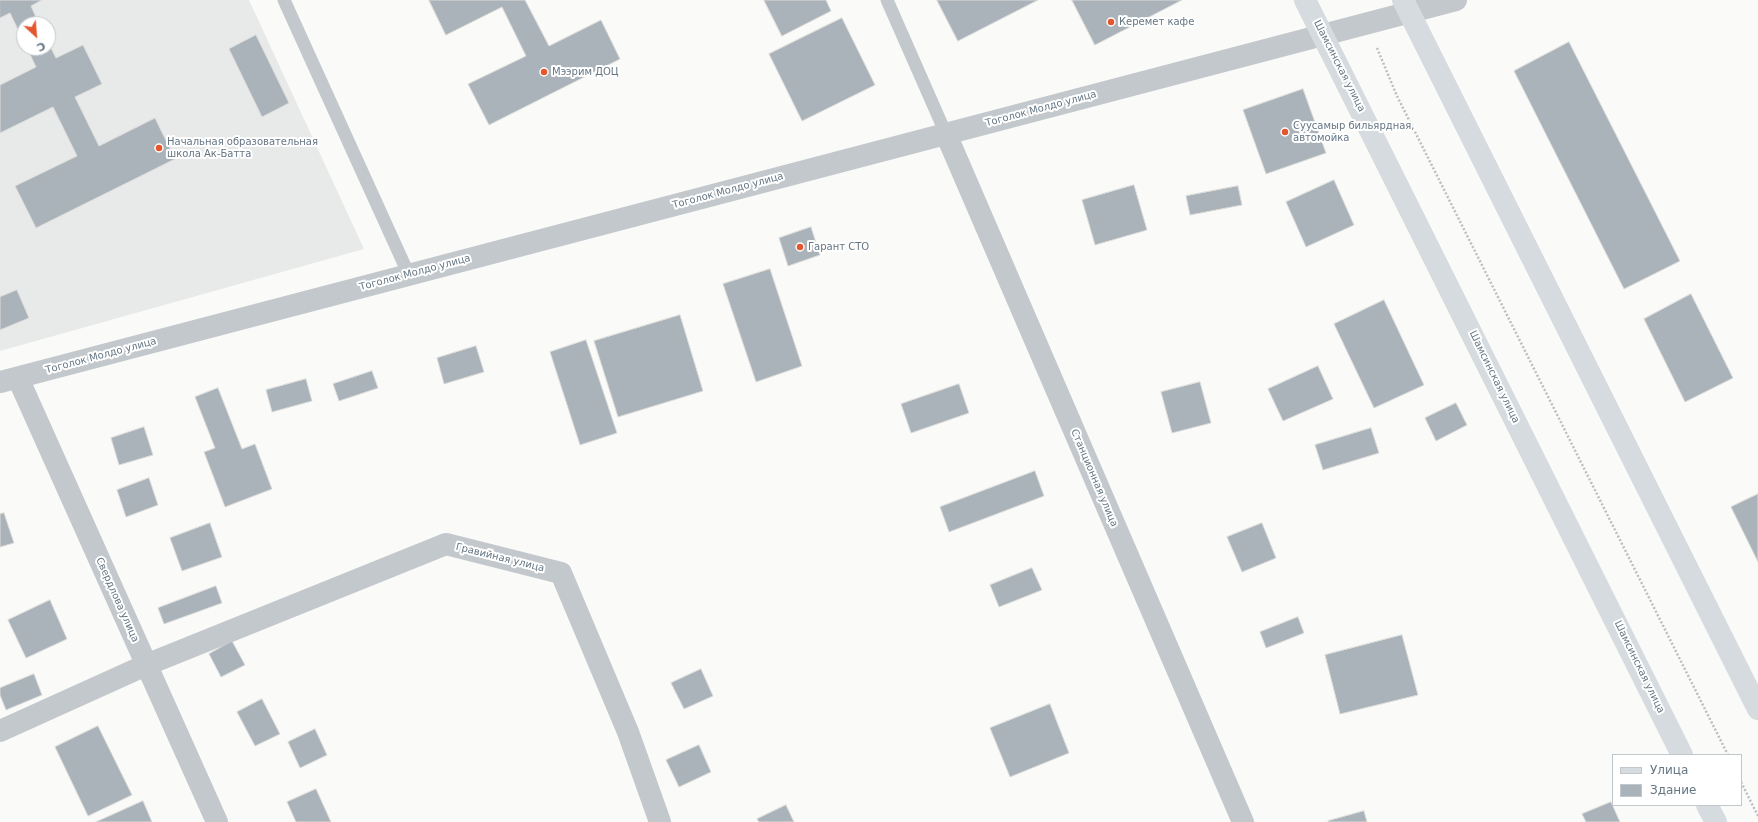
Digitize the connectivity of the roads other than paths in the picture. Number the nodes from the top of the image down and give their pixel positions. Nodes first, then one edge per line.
1 (284, 0) edge
2 (887, 0) edge
3 (1305, 0) edge
4 (1456, 0) edge
5 (1406, 6) edge
6 (1323, 35) junction
7 (946, 134) junction
8 (409, 275) junction
9 (9, 380) edge
10 (146, 664) junction
11 (1758, 709) edge
12 (0, 731) edge
13 (1682, 754) edge
14 (1708, 806) edge
15 (217, 822) edge
16 (660, 822) edge
17 (1243, 822) edge
18 (1716, 822) edge

1 - 8 lane
2 - 7 lane
3 - 6 main road, Шамсинская улица
4 - 5 street, Тоголок Молдо улица
5 - 6 street, Тоголок Молдо улица
5 - 11 main road
6 - 7 street, Тоголок Молдо улица
6 - 13 main road, Шамсинская улица
7 - 8 street, Тоголок Молдо улица
7 - 17 street, Станционная улица
8 - 9 street, Тоголок Молдо улица
9 - 10 street, Свердлова улица
10 - 12 street
10 - 15 street, Свердлова улица
10 - 16 street, Гравийная улица
14 - 18 main road

